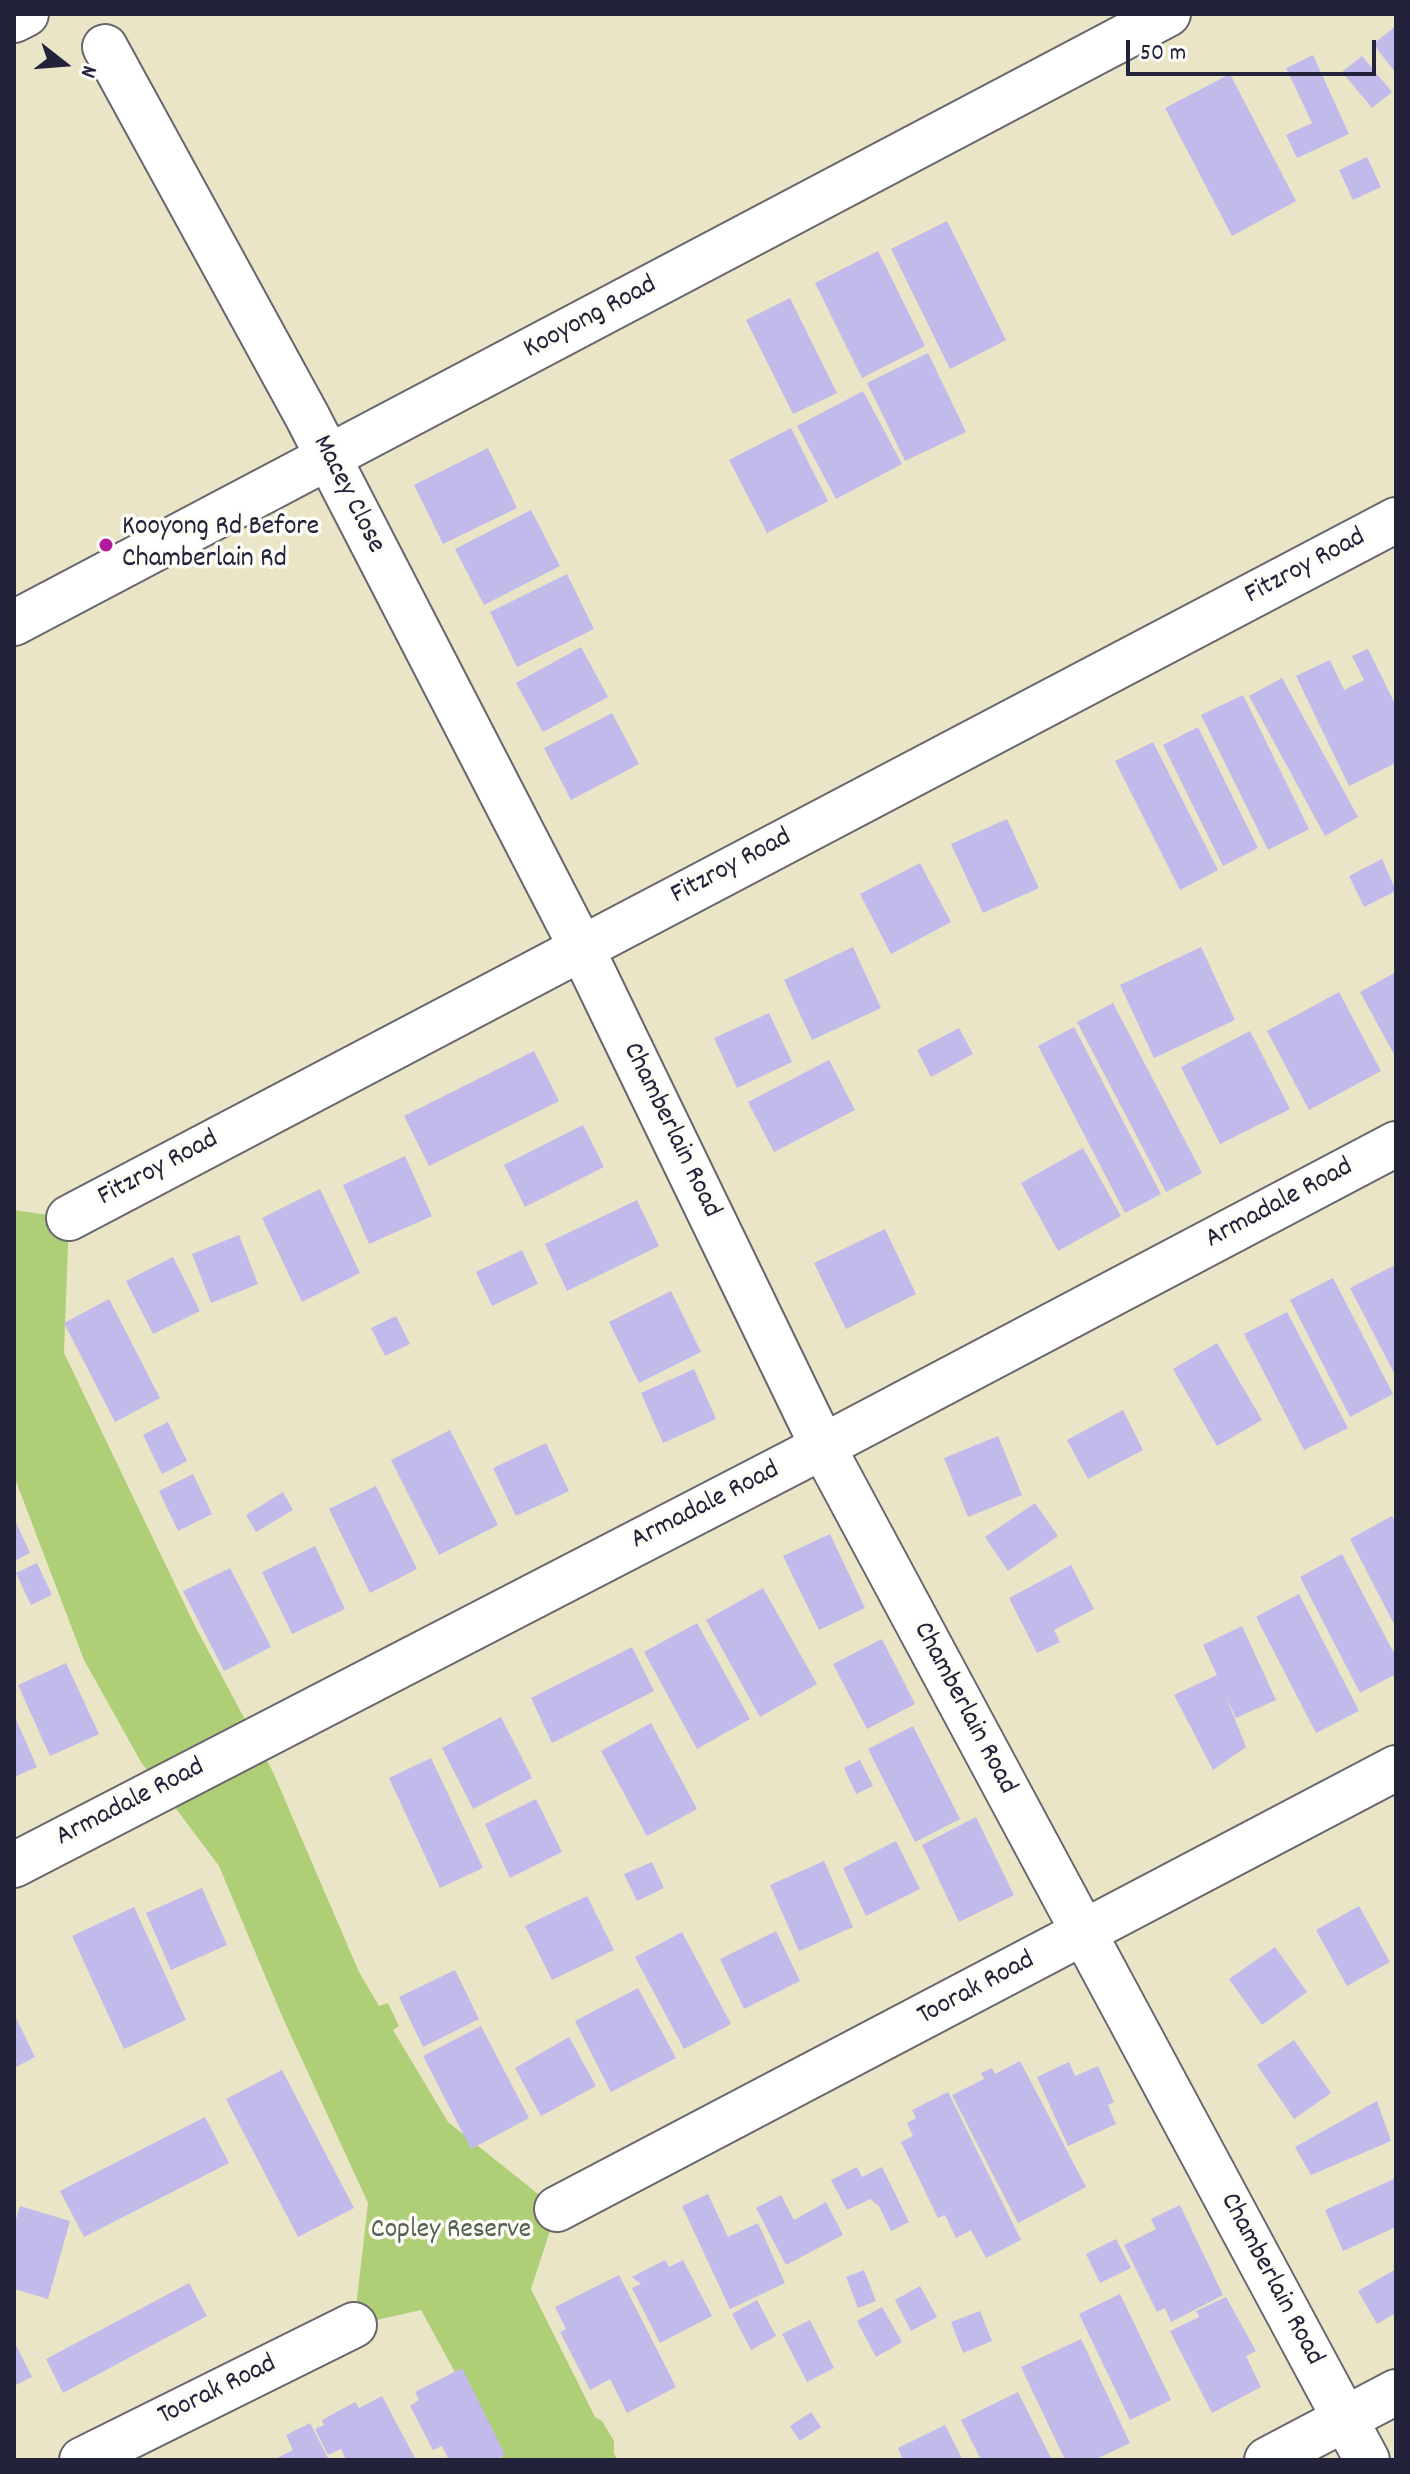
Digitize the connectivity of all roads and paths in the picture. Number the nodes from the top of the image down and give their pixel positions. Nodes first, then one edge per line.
1 (26, 14) edge
2 (1168, 14) edge
3 (14, 20) edge
4 (105, 47) dead end
5 (328, 458) junction
6 (1396, 520) edge
7 (14, 623) edge
8 (581, 947) junction
9 (1396, 1144) edge
10 (69, 1218) dead end
11 (823, 1447) junction
12 (1396, 1768) edge
13 (14, 1865) edge
14 (1084, 1934) junction
15 (557, 2209) dead end
16 (354, 2325) dead end
17 (1396, 2392) edge
18 (1345, 2419) junction
19 (82, 2460) edge
20 (1267, 2460) edge
21 (1367, 2460) edge

1 - 3 street
2 - 5 street, Kooyong Road
4 - 5 street, Macey Close
5 - 7 street, Kooyong Road
5 - 8 street, Macey Close
6 - 8 street, Fitzroy Road
8 - 10 street, Fitzroy Road
8 - 11 street, Chamberlain Road
9 - 11 street, Armadale Road
11 - 13 street, Armadale Road
11 - 14 street, Chamberlain Road
12 - 14 street, Toorak Road
14 - 15 street, Toorak Road
14 - 18 street, Chamberlain Road
16 - 19 street, Toorak Road
17 - 18 street
18 - 20 street
18 - 21 street, Chamberlain Road

